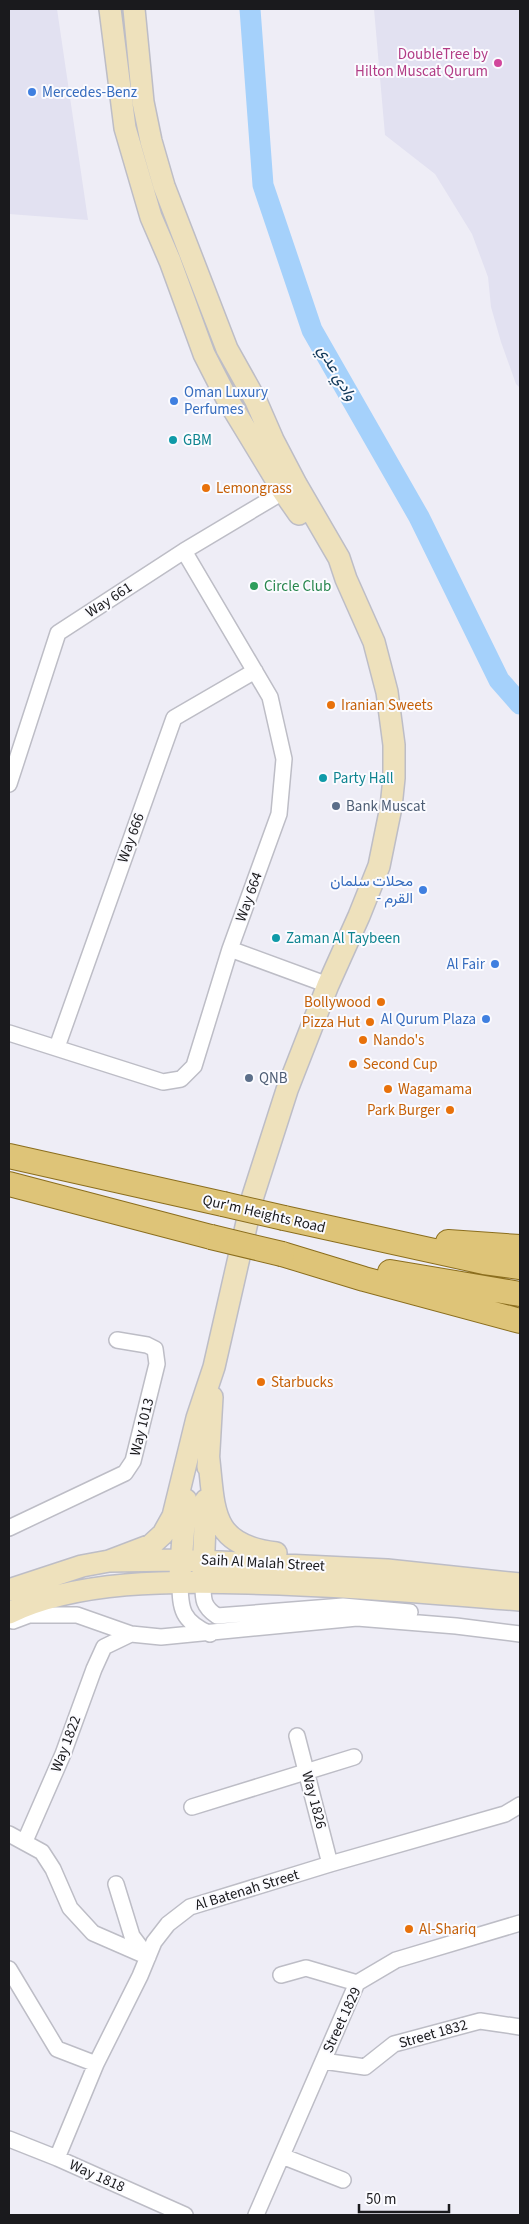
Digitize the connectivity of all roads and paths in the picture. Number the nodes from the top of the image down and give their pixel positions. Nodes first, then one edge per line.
1 (110, 9) edge
2 (134, 9) edge
3 (289, 487) junction
4 (184, 551) junction
5 (255, 671) junction
6 (9, 784) edge
7 (230, 949) junction
8 (328, 984) junction
9 (9, 1033) edge
10 (57, 1047) junction
11 (9, 1156) edge
12 (9, 1184) edge
13 (308, 1224) junction
14 (520, 1247) edge
15 (282, 1254) junction
16 (520, 1267) edge
17 (520, 1294) edge
18 (520, 1321) edge
19 (117, 1340) dead end
20 (199, 1451) junction
21 (9, 1528) edge
22 (204, 1560) junction
23 (109, 1561) junction
24 (355, 1568) junction
25 (180, 1570) junction
26 (203, 1582) junction
27 (520, 1584) edge
28 (9, 1590) edge
29 (520, 1600) edge
30 (9, 1612) edge
31 (96, 1621) junction
32 (9, 1622) edge
33 (520, 1625) edge
34 (131, 1634) junction
35 (210, 1634) junction
36 (520, 1634) edge
37 (104, 1647) junction
38 (297, 1736) dead end
39 (354, 1757) dead end
40 (306, 1771) junction
41 (520, 1805) edge
42 (192, 1807) dead end
43 (9, 1834) edge
44 (25, 1841) junction
45 (330, 1864) junction
46 (116, 1884) dead end
47 (520, 1923) edge
48 (148, 1957) junction
49 (9, 1969) edge
50 (281, 1976) dead end
51 (357, 1983) junction
52 (520, 2027) edge
53 (323, 2061) junction
54 (96, 2064) junction
55 (9, 2140) edge
56 (282, 2156) junction
57 (57, 2158) junction
58 (344, 2180) dead end
59 (185, 2215) edge
60 (256, 2215) edge

1 - 3 street
2 - 3 street
3 - 4 street, Way 661
3 - 8 street
4 - 5 street, Way 664
4 - 6 street, Way 661
5 - 7 street, Way 664
5 - 10 street, Way 666
7 - 8 street
7 - 10 street, Way 664
8 - 20 street
9 - 10 street, Way 664
11 - 13 main road, Qur'm Heights Road, bridge
12 - 15 main road, bridge
13 - 14 main road
13 - 16 main road, Qur'm Heights Road
15 - 17 main road
15 - 18 main road
19 - 21 street, Way 1013
20 - 22 street
20 - 23 street
20 - 24 street
20 - 25 street
22 - 24 street, Saih Al Malah Street
22 - 25 street, Saih Al Malah Street
22 - 26 street
23 - 25 street, Saih Al Malah Street
23 - 28 street, Saih Al Malah Street
24 - 27 street, Saih Al Malah Street
25 - 26 street, Saih Al Malah Street
25 - 30 street, Saih Al Malah Street
25 - 35 street
26 - 29 street, Saih Al Malah Street
26 - 33 street
31 - 32 street
31 - 34 street
31 - 37 street
34 - 35 street
34 - 37 street
35 - 36 street
37 - 44 street, Way 1822
38 - 40 street, Way 1826
39 - 40 street
40 - 42 street
40 - 45 street, Way 1826
41 - 45 street, Al Batenah Street
43 - 44 street
44 - 48 street
45 - 48 street, Al Batenah Street
46 - 48 street
47 - 51 street, Street 1829
48 - 54 street, Al Batenah Street
49 - 54 street
50 - 51 street
51 - 53 street, Street 1829
52 - 53 street, Street 1832
53 - 56 street, Street 1829
54 - 57 street, Al Batenah Street
55 - 57 street, Way 1818
56 - 58 street
56 - 60 street, Street 1829
57 - 59 street, Way 1818

